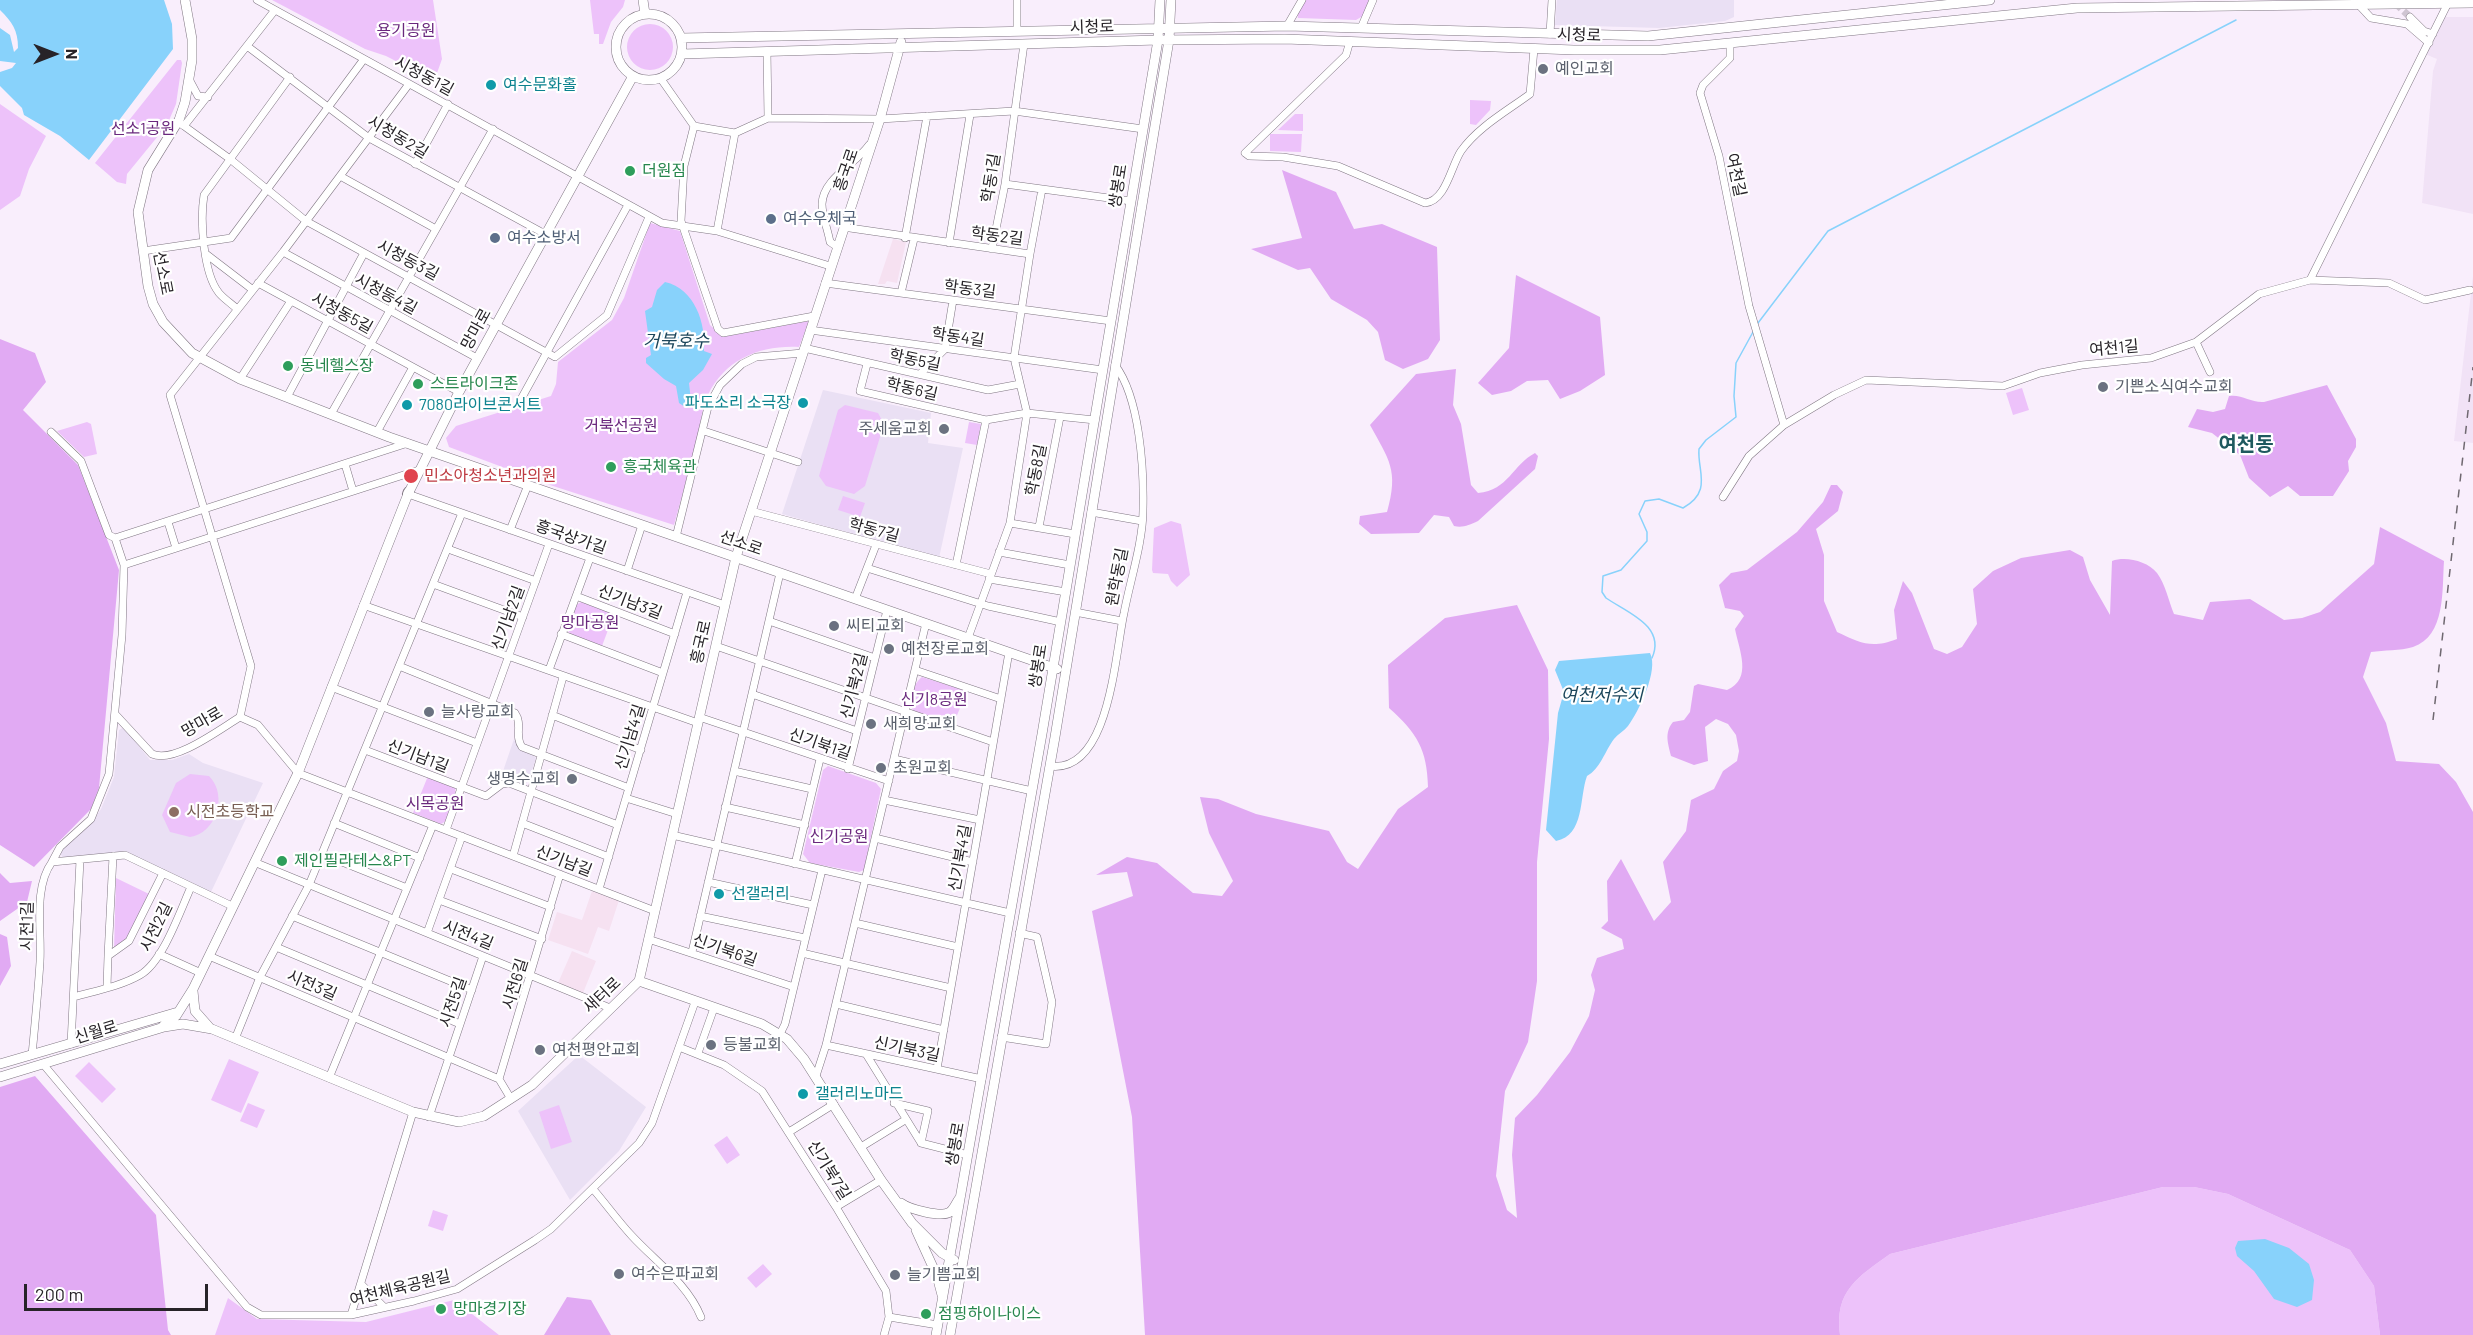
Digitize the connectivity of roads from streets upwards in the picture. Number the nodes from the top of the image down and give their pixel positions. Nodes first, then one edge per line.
1 (185, 0) edge
2 (257, 0) edge
3 (643, 0) edge
4 (1017, 0) edge
5 (1160, 0) edge
6 (1171, 0) edge
7 (1302, 0) edge
8 (1373, 0) edge
9 (1552, 0) edge
10 (1990, 0) edge
11 (2453, 2) edge
12 (2473, 3) edge
13 (2358, 4) junction
14 (275, 10) junction
15 (645, 14) junction
16 (2410, 17) tunnel mouth
17 (1287, 26) junction
18 (1159, 28) junction
19 (1169, 28) junction
20 (1361, 28) junction
21 (1432, 29) junction
22 (1728, 29) junction
23 (1017, 31) junction
24 (901, 33) junction
25 (1551, 34) junction
26 (2433, 34) junction
27 (681, 38) junction
28 (1158, 40) junction
29 (1169, 40) junction
30 (1350, 41) junction
31 (1730, 43) junction
32 (2428, 43) junction
33 (1024, 44) junction
34 (1432, 44) junction
35 (247, 46) junction
36 (902, 47) junction
37 (1534, 49) junction
38 (767, 51) junction
39 (682, 54) junction
40 (364, 59) junction
41 (633, 76) junction
42 (290, 77) junction
43 (661, 79) junction
44 (190, 81) junction
45 (409, 84) junction
46 (208, 98) junction
47 (448, 104) junction
48 (330, 107) junction
49 (1014, 111) junction
50 (970, 115) junction
51 (927, 116) junction
52 (768, 118) junction
53 (880, 119) junction
54 (181, 124) junction
55 (694, 126) junction
56 (493, 129) junction
57 (1143, 129) junction
58 (735, 132) junction
59 (369, 138) junction
60 (871, 143) junction
61 (230, 159) junction
62 (415, 164) junction
63 (340, 176) junction
64 (578, 176) junction
65 (1005, 184) junction
66 (459, 188) junction
67 (1042, 189) junction
68 (268, 190) junction
69 (1131, 201) junction
70 (628, 205) junction
71 (649, 217) junction
72 (306, 221) junction
73 (843, 227) junction
74 (685, 228) junction
75 (436, 229) junction
76 (717, 231) junction
77 (545, 234) junction
78 (905, 238) junction
79 (914, 239) junction
80 (205, 241) junction
81 (949, 243) junction
82 (836, 246) junction
83 (992, 249) junction
84 (143, 251) junction
85 (283, 252) junction
86 (364, 253) junction
87 (206, 254) junction
88 (1030, 254) junction
89 (830, 266) junction
90 (409, 276) junction
91 (2310, 280) junction
92 (258, 283) junction
93 (825, 283) junction
94 (345, 287) junction
95 (253, 290) junction
96 (2470, 290) dead end
97 (901, 293) junction
98 (953, 300) junction
99 (291, 301) junction
100 (237, 309) junction
101 (1022, 309) junction
102 (389, 310) junction
103 (814, 316) junction
104 (327, 320) junction
105 (1111, 321) junction
106 (497, 323) junction
107 (810, 330) junction
108 (2196, 342) junction
109 (370, 344) junction
110 (945, 349) junction
111 (803, 350) junction
112 (546, 352) junction
113 (477, 357) junction
114 (200, 358) junction
115 (1014, 358) junction
116 (867, 364) junction
117 (1115, 365) junction
118 (413, 368) junction
119 (1103, 370) junction
120 (2210, 372) dead end
121 (920, 374) junction
122 (240, 379) junction
123 (1020, 384) junction
124 (459, 392) junction
125 (286, 397) junction
126 (520, 400) dead end
127 (1027, 413) junction
128 (331, 414) junction
129 (1060, 417) junction
130 (986, 420) junction
131 (1095, 420) junction
132 (1784, 425) junction
133 (704, 431) junction
134 (51, 432) dead end
135 (376, 432) junction
136 (408, 443) junction
137 (428, 450) junction
138 (770, 453) junction
139 (798, 462) dead end
140 (345, 464) junction
141 (418, 470) junction
142 (528, 485) junction
143 (353, 491) junction
144 (408, 493) junction
145 (1724, 497) dead end
146 (203, 510) junction
147 (751, 511) junction
148 (1091, 512) junction
149 (462, 513) junction
150 (1142, 521) junction
151 (168, 522) junction
152 (1010, 522) junction
153 (642, 525) junction
154 (1039, 527) junction
155 (510, 530) junction
156 (1075, 534) junction
157 (212, 537) junction
158 (676, 537) junction
159 (115, 538) junction
160 (549, 544) junction
161 (876, 545) junction
162 (176, 548) junction
163 (448, 549) junction
164 (999, 552) junction
165 (736, 557) junction
166 (590, 558) junction
167 (124, 565) junction
168 (956, 565) junction
169 (1070, 565) junction
170 (867, 568) junction
171 (627, 571) junction
172 (780, 573) junction
173 (990, 576) junction
174 (536, 581) junction
175 (433, 584) junction
176 (687, 592) junction
177 (1066, 592) junction
178 (576, 596) junction
179 (855, 599) junction
180 (980, 603) junction
181 (363, 605) junction
182 (725, 605) junction
183 (887, 610) junction
184 (1075, 612) junction
185 (523, 617) junction
186 (769, 621) junction
187 (1122, 621) junction
188 (1061, 622) junction
189 (926, 623) junction
190 (417, 624) junction
191 (561, 634) junction
192 (675, 634) junction
193 (968, 638) junction
194 (716, 646) junction
195 (1009, 652) junction
196 (509, 656) junction
197 (875, 658) junction
198 (759, 661) junction
199 (399, 666) junction
200 (1053, 668) junction
201 (549, 670) junction
202 (915, 670) junction
203 (663, 672) junction
204 (1065, 672) junction
205 (563, 677) junction
206 (331, 687) junction
207 (752, 694) junction
208 (866, 698) junction
209 (1001, 699) junction
210 (492, 702) junction
211 (382, 706) junction
212 (653, 708) junction
213 (905, 711) junction
214 (115, 714) junction
215 (552, 715) junction
216 (240, 717) junction
217 (699, 720) junction
218 (743, 732) junction
219 (857, 732) junction
220 (993, 742) junction
221 (477, 743) junction
222 (365, 750) junction
223 (641, 750) junction
224 (541, 754) junction
225 (820, 759) junction
226 (894, 759) junction
227 (1050, 766) junction
228 (848, 769) junction
229 (734, 771) junction
230 (298, 773) junction
231 (889, 781) junction
232 (987, 781) junction
233 (461, 787) junction
234 (629, 788) junction
235 (812, 789) junction
236 (531, 791) junction
237 (1032, 791) junction
238 (347, 792) junction
239 (626, 798) junction
240 (884, 800) junction
241 (725, 807) junction
242 (677, 814) junction
243 (980, 820) junction
244 (334, 824) junction
245 (522, 824) junction
246 (433, 825) junction
247 (618, 825) junction
248 (805, 825) junction
249 (446, 830) junction
250 (672, 835) junction
251 (462, 836) junction
252 (875, 838) junction
253 (717, 846) junction
254 (322, 854) junction
255 (113, 856) junction
256 (513, 856) junction
257 (609, 857) junction
258 (420, 858) junction
259 (80, 860) junction
260 (52, 862) junction
261 (254, 862) junction
262 (973, 862) junction
263 (795, 864) junction
264 (451, 869) junction
265 (822, 870) junction
266 (163, 873) junction
267 (560, 874) junction
268 (865, 880) junction
269 (708, 882) junction
270 (309, 885) junction
271 (191, 887) junction
272 (407, 888) junction
273 (599, 889) junction
274 (439, 900) junction
275 (966, 903) junction
276 (813, 905) junction
277 (232, 906) junction
278 (551, 907) junction
279 (655, 910) junction
280 (1010, 913) junction
281 (292, 916) junction
282 (700, 916) junction
283 (394, 920) junction
284 (855, 923) junction
285 (427, 933) junction
286 (1019, 933) junction
287 (805, 938) junction
288 (542, 939) junction
289 (648, 939) junction
290 (958, 946) junction
291 (276, 947) junction
292 (381, 952) junction
293 (692, 952) junction
294 (802, 953) junction
295 (159, 954) junction
296 (208, 956) junction
297 (483, 956) junction
298 (108, 957) junction
299 (846, 963) junction
300 (201, 973) junction
301 (532, 976) junction
302 (260, 978) junction
303 (639, 981) junction
304 (368, 985) junction
305 (107, 987) junction
306 (794, 987) junction
307 (951, 988) junction
308 (193, 989) junction
309 (472, 990) junction
310 (74, 997) junction
311 (695, 1002) junction
312 (836, 1004) junction
313 (610, 1008) junction
314 (714, 1008) junction
315 (178, 1012) junction
316 (354, 1017) junction
317 (460, 1024) junction
318 (159, 1028) junction
319 (212, 1029) junction
320 (944, 1030) junction
321 (780, 1034) junction
322 (1001, 1037) junction
323 (235, 1039) junction
324 (71, 1044) junction
325 (826, 1045) junction
326 (679, 1047) junction
327 (698, 1053) junction
328 (866, 1054) junction
329 (32, 1055) junction
330 (449, 1058) junction
331 (0, 1064) edge
332 (43, 1064) junction
333 (937, 1069) junction
334 (816, 1076) junction
335 (0, 1077) edge
336 (329, 1078) junction
337 (500, 1079) junction
338 (982, 1079) junction
339 (510, 1100) junction
340 (894, 1103) junction
341 (834, 1104) junction
342 (413, 1112) junction
343 (429, 1117) junction
344 (905, 1120) junction
345 (789, 1132) junction
346 (921, 1143) junction
347 (861, 1147) junction
348 (968, 1155) junction
349 (880, 1180) junction
350 (593, 1189) junction
351 (961, 1194) junction
352 (896, 1200) junction
353 (836, 1207) junction
354 (912, 1223) junction
355 (950, 1259) junction
356 (962, 1261) junction
357 (362, 1285) junction
358 (384, 1307) junction
359 (351, 1315) junction
360 (940, 1315) junction
361 (701, 1317) dead end
362 (890, 1317) junction
363 (937, 1330) edge
364 (884, 1335) edge
365 (950, 1335) edge

1 - 44 street, 선소로
2 - 14 street, 시청동1길
3 - 15 street
4 - 23 street
5 - 18 street, 쌍봉로
6 - 19 street, 쌍봉로
7 - 17 street
8 - 20 street
9 - 25 street
10 - 22 street, 시청로
11 - 12 street, 시청로
11 - 13 street, 시청로
11 - 26 street
13 - 31 street, 시청로
13 - 32 street
14 - 35 street
14 - 40 street, 시청동1길
15 - 27 street
15 - 41 street
16 - 26 street
17 - 19 street, 시청로
17 - 20 street, 시청로
18 - 19 street, 시청로
18 - 23 street, 시청로
18 - 28 street, 쌍봉로
19 - 29 street, 쌍봉로
20 - 21 street, 시청로
21 - 25 street, 시청로
21 - 34 street
22 - 25 street, 시청로
22 - 31 street
23 - 24 street, 시청로
24 - 27 street, 시청로
24 - 36 street, 흥국로
26 - 32 street
27 - 39 street
28 - 29 street, 시청로
28 - 33 street, 시청로
28 - 57 street, 쌍봉로
29 - 30 street, 시청로
29 - 117 street, 쌍봉로
30 - 34 street, 시청로
30 - 37 street
31 - 37 street, 시청로
31 - 132 street, 여천길
32 - 91 street
33 - 36 street, 시청로
33 - 49 street, 학동1길
34 - 37 street, 시청로
35 - 42 street, 시청동2길
35 - 46 street
36 - 38 street, 시청로
36 - 53 street, 흥국로
38 - 39 street, 시청로
38 - 52 street
39 - 43 street
40 - 45 street, 시청동1길
40 - 48 street
41 - 43 street
41 - 64 street, 망마로
42 - 48 street, 시청동2길
42 - 61 street
43 - 55 street
44 - 46 street
44 - 54 street, 선소로
45 - 47 street, 시청동1길
45 - 59 street
46 - 54 street
47 - 56 street, 시청동1길
47 - 62 street
48 - 59 street, 시청동2길
48 - 68 street
49 - 50 street
49 - 57 street
49 - 65 street, 학동1길
50 - 51 street
50 - 81 street, 학동1길
51 - 53 street
51 - 78 street
52 - 53 street
52 - 58 street
53 - 60 street, 흥국로
54 - 61 street, 시청동3길
54 - 84 street, 선소로
55 - 58 street
55 - 74 street
56 - 64 street, 시청동1길
56 - 66 street
57 - 69 street, 쌍봉로
58 - 76 street
59 - 62 street, 시청동2길
59 - 63 street
60 - 73 street, 흥국로
60 - 82 street
61 - 68 street, 시청동3길
61 - 80 street
62 - 66 street, 시청동2길
63 - 72 street
63 - 75 street
64 - 70 street, 시청동1길
64 - 77 street, 망마로
65 - 67 street
65 - 83 street, 학동1길
66 - 75 street
66 - 77 street, 시청동2길
67 - 69 street
67 - 88 street, 학동2길
68 - 72 street, 시청동3길
68 - 80 street
69 - 105 street, 쌍봉로
70 - 71 street, 시청동1길
70 - 112 street
71 - 74 street, 시청동1길
71 - 112 street
72 - 85 street
72 - 86 street, 시청동3길
73 - 78 street, 학동2길
73 - 82 street, 흥국로
74 - 76 street, 시청동1길
74 - 103 street
75 - 90 street
76 - 89 street, 시청동1길
77 - 106 street, 망마로
78 - 79 street, 학동2길
79 - 81 street, 학동2길
79 - 97 street
80 - 84 street
80 - 87 street
81 - 83 street, 학동2길
82 - 89 street, 흥국로
83 - 88 street, 학동2길
84 - 114 street, 선소로
85 - 92 street
85 - 94 street, 시청동4길
86 - 90 street, 시청동3길
86 - 94 street
87 - 95 street
87 - 100 street
88 - 101 street
89 - 93 street, 흥국로
90 - 102 street
90 - 106 street, 시청동3길
91 - 96 street, 여천1길
91 - 108 street, 여천1길
92 - 95 street
92 - 99 street, 시청동5길
93 - 97 street, 학동3길
93 - 103 street, 흥국로
94 - 102 street, 시청동4길
94 - 104 street
95 - 100 street
97 - 98 street, 학동3길
98 - 101 street, 학동3길
98 - 110 street
99 - 104 street, 시청동5길
99 - 122 street
100 - 114 street
101 - 105 street, 학동3길
101 - 115 street
102 - 109 street
102 - 113 street, 시청동4길
103 - 107 street, 흥국로
104 - 109 street, 시청동5길
104 - 125 street
105 - 119 street, 쌍봉로
106 - 112 street, 시청동3길
106 - 113 street, 망마로
107 - 110 street, 학동4길
107 - 111 street, 흥국로
108 - 120 street
108 - 132 street, 여천1길
109 - 118 street, 시청동5길
109 - 128 street
110 - 115 street, 학동4길
110 - 121 street
111 - 116 street, 학동5길
111 - 133 street, 학동5길
111 - 138 street, 흥국로
112 - 126 street
113 - 124 street, 망마로
114 - 122 street, 선소로
114 - 146 street
115 - 119 street, 학동4길
115 - 123 street, 학동8길
116 - 121 street, 학동5길
116 - 130 street, 학동6길
117 - 148 street, 쌍봉로
117 - 150 street, 원학동길
118 - 124 street, 시청동5길
118 - 135 street
119 - 131 street, 쌍봉로
121 - 123 street, 학동5길
122 - 125 street, 선소로
123 - 127 street, 학동8길
124 - 137 street, 망마로
125 - 128 street, 선소로
127 - 129 street
127 - 130 street, 학동6길
127 - 152 street, 학동8길
128 - 135 street, 선소로
129 - 131 street
129 - 154 street, 학동8길
130 - 168 street
131 - 156 street, 쌍봉로
132 - 145 street
133 - 138 street
133 - 158 street, 학동5길
134 - 159 street
135 - 136 street, 선소로
136 - 137 street, 선소로
136 - 140 street
137 - 141 street, 망마로
137 - 142 street, 선소로
138 - 139 street
138 - 147 street, 흥국로
140 - 143 street
140 - 146 street
141 - 143 street
141 - 144 street, 망마로
142 - 153 street, 선소로
142 - 155 street
143 - 157 street
144 - 149 street, 흥국상가길
144 - 181 street, 망마로
146 - 151 street
146 - 157 street
147 - 161 street, 학동7길
147 - 165 street, 흥국로
148 - 150 street
148 - 184 street, 쌍봉로
149 - 155 street, 흥국상가길
149 - 163 street, 신기남1길
150 - 187 street, 원학동길
151 - 159 street
151 - 162 street
152 - 154 street
152 - 164 street, 학동8길
153 - 158 street, 선소로
153 - 171 street
154 - 156 street
155 - 160 street, 흥국상가길
156 - 169 street, 쌍봉로
157 - 162 street
157 - 216 street
158 - 165 street, 선소로
159 - 167 street
160 - 166 street, 흥국상가길
160 - 174 street, 신기남2길
161 - 168 street, 학동7길
161 - 170 street
162 - 167 street
163 - 174 street
163 - 175 street, 신기남1길
164 - 169 street
164 - 173 street, 학동8길
165 - 172 street, 선소로
165 - 182 street, 흥국로
166 - 171 street, 흥국상가길
166 - 178 street, 신기남3길
167 - 214 street, 시전1길
168 - 173 street, 학동7길
169 - 177 street, 쌍봉로
170 - 179 street
170 - 180 street
171 - 176 street, 흥국상가길
172 - 179 street, 선소로
172 - 186 street
173 - 177 street
173 - 180 street, 학동8길
174 - 185 street, 신기남2길
175 - 185 street
175 - 190 street, 신기남1길
176 - 182 street, 흥국상가길
176 - 192 street, 신기남4길
177 - 188 street, 쌍봉로
178 - 191 street, 신기남3길
178 - 192 street, 신기남3길
179 - 183 street, 선소로
180 - 188 street
180 - 193 street, 학동8길
181 - 190 street
181 - 206 street, 망마로
182 - 194 street, 흥국로
183 - 189 street, 선소로
183 - 197 street, 신기북2길
184 - 187 street
184 - 204 street, 쌍봉로
185 - 196 street, 신기남2길
186 - 197 street
186 - 198 street
187 - 227 street, 원학동길
188 - 200 street, 쌍봉로
189 - 193 street, 선소로
189 - 202 street
190 - 196 street
190 - 199 street, 신기남1길
191 - 201 street, 신기남3길
191 - 203 street
192 - 203 street, 신기남4길
193 - 195 street, 선소로
194 - 198 street
194 - 217 street, 흥국로
195 - 200 street, 선소로
195 - 209 street, 신기북4길
196 - 201 street
196 - 210 street, 신기남2길
197 - 208 street, 신기북2길
198 - 207 street
198 - 208 street
199 - 210 street
199 - 211 street, 신기남1길
200 - 204 street, 선소로
200 - 237 street, 쌍봉로
201 - 205 street
202 - 209 street
202 - 213 street
203 - 212 street, 신기남4길
204 - 227 street, 쌍봉로
205 - 212 street
205 - 215 street
206 - 211 street
206 - 230 street, 망마로
207 - 218 street
207 - 219 street, 신기북1길
208 - 213 street
208 - 219 street, 신기북2길
209 - 220 street, 신기북4길
210 - 221 street, 신기남2길
210 - 224 street
211 - 221 street, 신기남1길
211 - 222 street, 신기남1길
212 - 217 street, 신기북1길
212 - 223 street, 신기남4길
213 - 220 street
213 - 226 street
214 - 216 street, 망마로
214 - 260 street, 시전1길
215 - 223 street
215 - 224 street
216 - 230 street, 망마로
217 - 218 street, 신기북1길
217 - 242 street, 흥국로
218 - 225 street, 신기북1길
218 - 229 street
219 - 228 street, 신기북2길
220 - 232 street, 신기북4길
221 - 233 street, 신기남2길
222 - 233 street, 신기남1길
222 - 238 street, 신기남1길
223 - 234 street, 신기남4길
224 - 234 street
224 - 236 street
225 - 228 street, 신기북1길
225 - 235 street
226 - 231 street
226 - 232 street
227 - 286 street, 쌍봉로
228 - 231 street, 신기북1길
229 - 235 street
229 - 241 street
230 - 238 street, 신기남길
230 - 261 street, 망마로
231 - 240 street
232 - 237 street
232 - 243 street, 신기북4길
233 - 236 street
233 - 249 street, 신기남2길
234 - 239 street, 신기남4길
235 - 248 street
236 - 245 street
236 - 247 street
237 - 280 street, 쌍봉로
238 - 244 street, 시전3길
238 - 246 street, 신기남길
239 - 242 street
239 - 247 street, 신기남4길
240 - 243 street
240 - 252 street
241 - 248 street
241 - 253 street
242 - 250 street, 흥국로
243 - 262 street, 신기북4길
244 - 254 street, 시전3길
244 - 258 street
245 - 256 street
245 - 257 street
246 - 249 street, 신기남길
246 - 258 street
247 - 257 street, 신기남4길
248 - 263 street
249 - 251 street, 신기남길
250 - 253 street
250 - 279 street, 흥국로
251 - 256 street, 신기남길
251 - 264 street
252 - 262 street
252 - 268 street
253 - 263 street
253 - 269 street
254 - 270 street, 시전3길
254 - 272 street
255 - 259 street
255 - 266 street
255 - 298 street
256 - 267 street, 신기남길
257 - 273 street, 신기남4길
258 - 272 street
259 - 260 street
259 - 310 street
260 - 329 street, 시전1길
261 - 270 street
261 - 277 street, 망마로
262 - 275 street, 신기북4길
263 - 265 street
264 - 274 street
264 - 278 street
265 - 268 street
265 - 276 street
266 - 271 street
266 - 298 street, 시전2길
267 - 273 street, 신기남길
267 - 278 street, 시전6길
268 - 275 street
268 - 284 street
269 - 276 street
269 - 282 street
270 - 281 street, 시전3길
270 - 283 street
271 - 277 street
271 - 295 street, 시전2길
272 - 283 street
273 - 279 street, 신기남길
274 - 285 street
274 - 288 street, 시전4길
275 - 280 street
275 - 290 street, 신기북4길
276 - 287 street
277 - 296 street, 망마로
278 - 288 street, 시전6길
279 - 289 street, 흥국로
280 - 338 street, 쌍봉로
281 - 291 street, 시전3길
281 - 292 street
282 - 287 street
282 - 293 street
283 - 285 street, 시전4길
283 - 292 street
284 - 290 street
284 - 299 street
285 - 297 street, 시전4길
286 - 322 street, 쌍봉로
286 - 322 street
287 - 294 street
288 - 301 street, 시전6길
289 - 293 street, 신기북6길
289 - 303 street, 흥국로
290 - 307 street, 신기북4길
291 - 302 street, 시전3길
291 - 304 street, 시전3길
292 - 304 street
292 - 309 street
293 - 306 street, 신기북6길
294 - 299 street
294 - 306 street
295 - 300 street
295 - 305 street, 시전2길
296 - 300 street, 망마로
296 - 302 street
297 - 301 street, 시전4길
297 - 309 street, 시전5길
298 - 305 street
299 - 307 street
299 - 312 street
300 - 308 street, 망마로
301 - 313 street, 시전4길
301 - 337 street, 시전6길
302 - 316 street, 시전3길
302 - 323 street, 시전3길
303 - 311 street, 새터로
303 - 313 street, 새터로
304 - 316 street
304 - 317 street
305 - 310 street, 시전2길
306 - 321 street
307 - 320 street, 신기북4길
308 - 315 street, 망마로
308 - 319 street
309 - 317 street, 시전5길
310 - 324 street
311 - 314 street, 새터로
311 - 326 street, 여천체육공원길
312 - 320 street, 신기북3길
312 - 325 street
313 - 339 street, 새터로
314 - 321 street, 새터로
314 - 327 street
315 - 318 street, 망마로
315 - 324 street, 신월로
316 - 330 street
316 - 336 street
317 - 330 street, 시전5길
318 - 319 street, 신월로
318 - 332 street, 신월로
319 - 323 street, 새터로
320 - 333 street, 신기북4길
321 - 334 street, 새터로
322 - 356 street, 쌍봉로
323 - 336 street, 새터로
324 - 329 street, 신월로
325 - 328 street, 신기북3길
325 - 334 street
326 - 327 street, 신기북7길
326 - 350 street, 여천체육공원길
327 - 345 street, 신기북7길
328 - 333 street, 신기북3길
328 - 340 street
329 - 331 street, 신월로
330 - 337 street
330 - 343 street, 시전5길
332 - 335 street, 신월로
332 - 359 street, 여천체육공원길
333 - 338 street, 신기북3길
334 - 341 street, 새터로
336 - 342 street, 새터로
337 - 339 street
338 - 348 street, 쌍봉로
339 - 343 street, 새터로
340 - 344 street
340 - 346 street
341 - 345 street
341 - 347 street, 새터로
342 - 343 street, 새터로
342 - 357 street
344 - 346 street
344 - 347 street
345 - 353 street, 신기북7길
346 - 348 street
347 - 349 street, 새터로
348 - 351 street, 쌍봉로
349 - 352 street, 새터로
349 - 353 street
350 - 358 street, 여천체육공원길
350 - 361 street
351 - 352 street
351 - 355 street, 쌍봉로
352 - 354 street, 새터로
353 - 362 street, 신기북7길
354 - 355 street, 새터로
354 - 360 street
355 - 356 street
355 - 360 street, 쌍봉로
356 - 365 street, 쌍봉로
357 - 358 street
357 - 359 street
358 - 359 street, 여천체육공원길
360 - 363 street, 쌍봉로
362 - 363 street
362 - 364 street, 신기북7길

